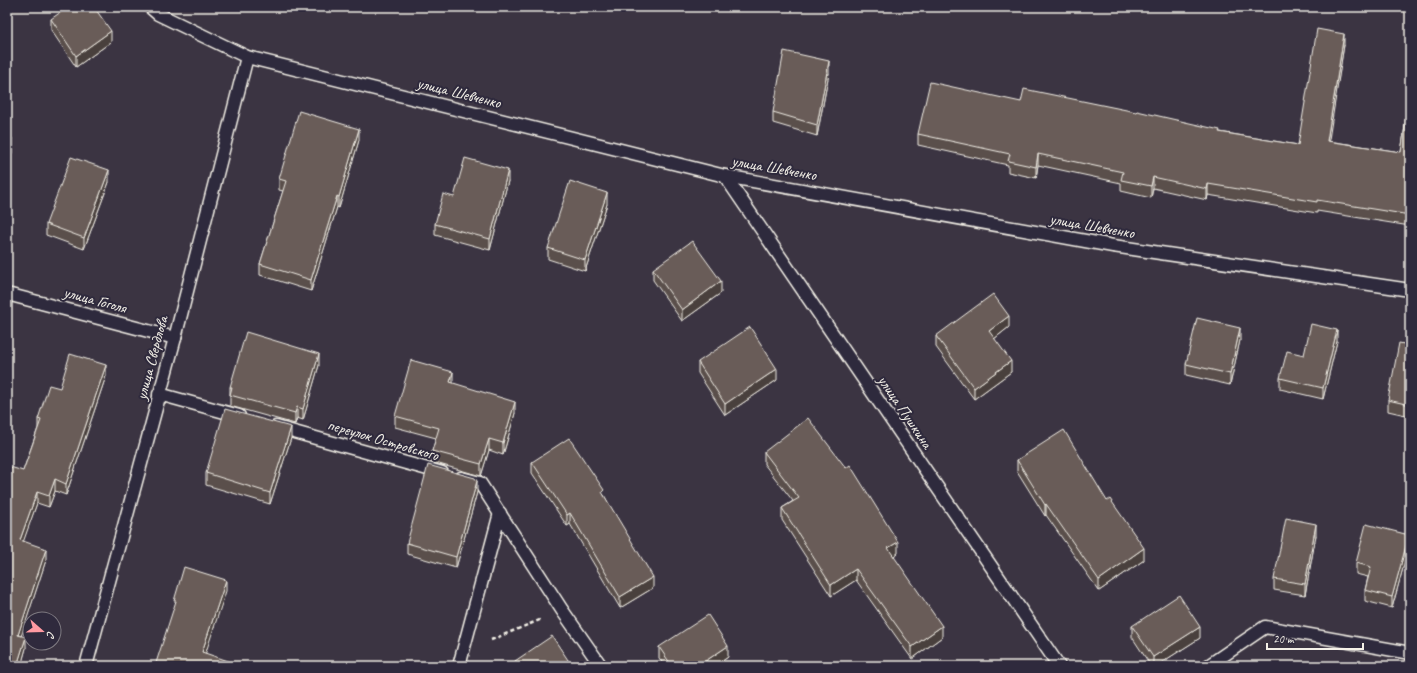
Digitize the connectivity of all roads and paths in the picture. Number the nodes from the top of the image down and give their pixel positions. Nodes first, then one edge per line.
1 (150, 7) edge
2 (247, 57) junction
3 (725, 176) junction
4 (1410, 290) edge
5 (7, 294) edge
6 (175, 338) junction
7 (159, 394) junction
8 (251, 419) edge
9 (266, 424) edge
10 (500, 513) junction
11 (562, 610) junction
12 (463, 651) junction
13 (1410, 653) edge
14 (86, 666) edge
15 (459, 666) edge
16 (601, 666) edge
17 (1059, 666) edge
18 (1208, 666) edge

1 - 2 lane, улица Шевченко
2 - 3 lane, улица Шевченко
2 - 6 lane, улица Свердлова
3 - 4 lane, улица Шевченко
3 - 17 lane, улица Пушкина
5 - 6 lane, улица Гоголя
6 - 7 lane, улица Свердлова
7 - 8 lane
7 - 14 lane, улица Свердлова
9 - 10 lane, переулок Островского
10 - 11 lane, переулок Островского
10 - 12 lane
11 - 12 path
11 - 16 lane, переулок Островского
12 - 15 lane
13 - 18 lane

